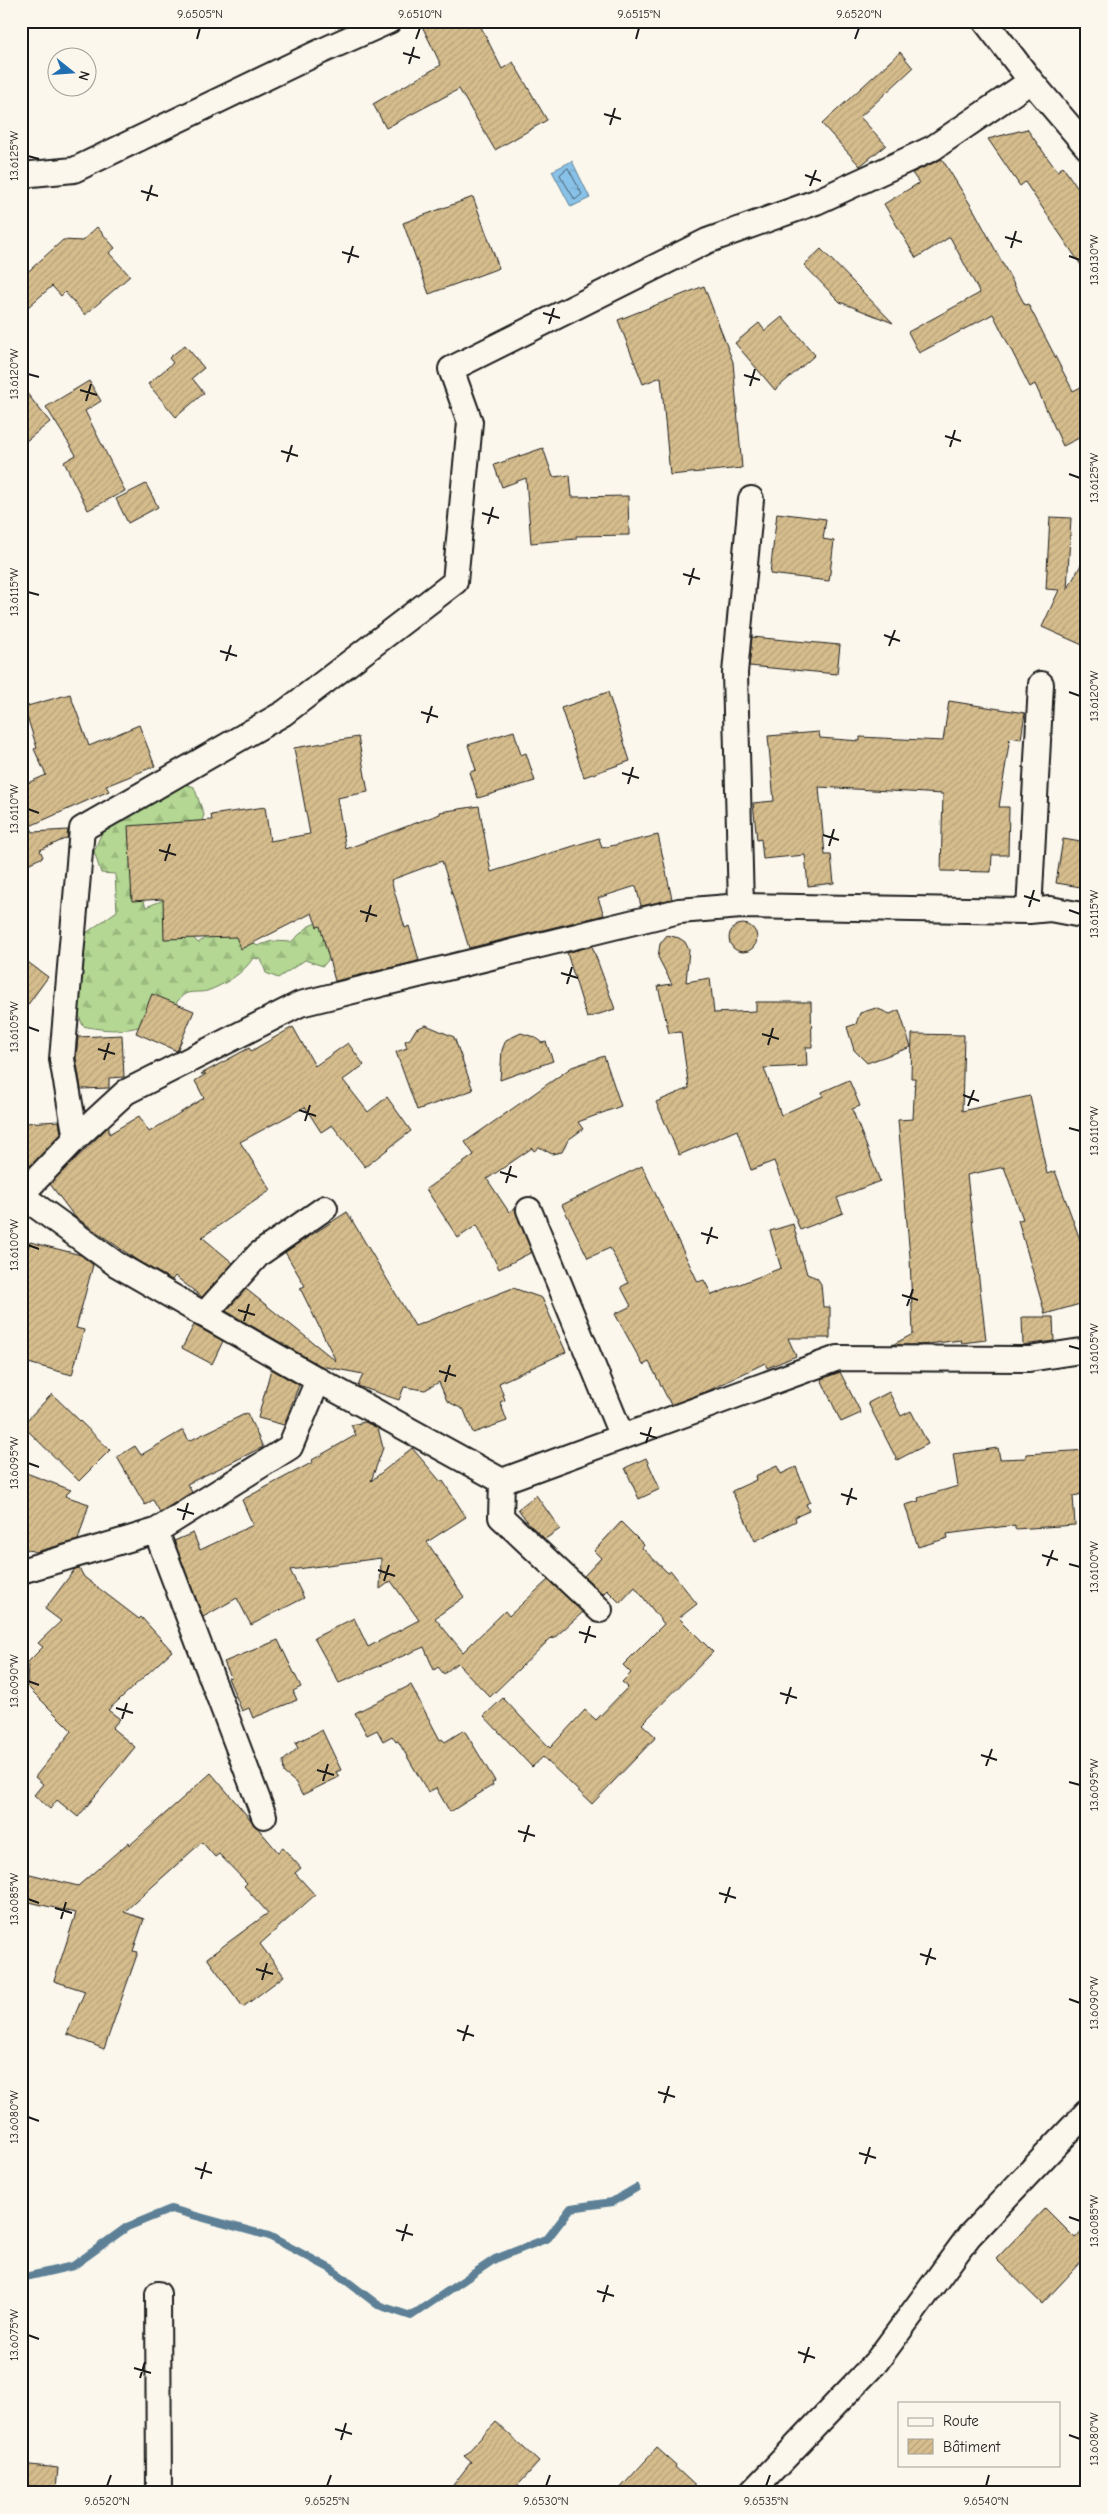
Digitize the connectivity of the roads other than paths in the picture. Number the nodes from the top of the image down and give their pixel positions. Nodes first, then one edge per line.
1 (389, 21) edge
2 (985, 21) edge
3 (1031, 81) junction
4 (1087, 148) edge
5 (21, 175) edge
6 (751, 499) dead end
7 (1041, 684) dead end
8 (742, 906) junction
9 (1029, 911) junction
10 (1087, 916) edge
11 (76, 1138) junction
12 (21, 1195) edge
13 (325, 1208) dead end
14 (529, 1210) dead end
15 (204, 1315) junction
16 (1087, 1350) edge
17 (318, 1380) junction
18 (622, 1437) junction
19 (502, 1480) junction
20 (156, 1531) junction
21 (21, 1571) edge
22 (600, 1610) dead end
23 (264, 1816) dead end
24 (1087, 2112) edge
25 (158, 2294) dead end
26 (158, 2493) edge
27 (750, 2493) edge

1 - 5 street
2 - 3 street
3 - 4 street
3 - 11 street
6 - 8 street
7 - 9 street
8 - 9 street
8 - 11 street
9 - 10 street
11 - 12 street
12 - 15 street
13 - 15 street
14 - 18 street
15 - 17 street
16 - 18 street
17 - 19 street
17 - 20 street
18 - 19 street
19 - 22 street
20 - 21 street
20 - 23 street
24 - 27 street
25 - 26 street

